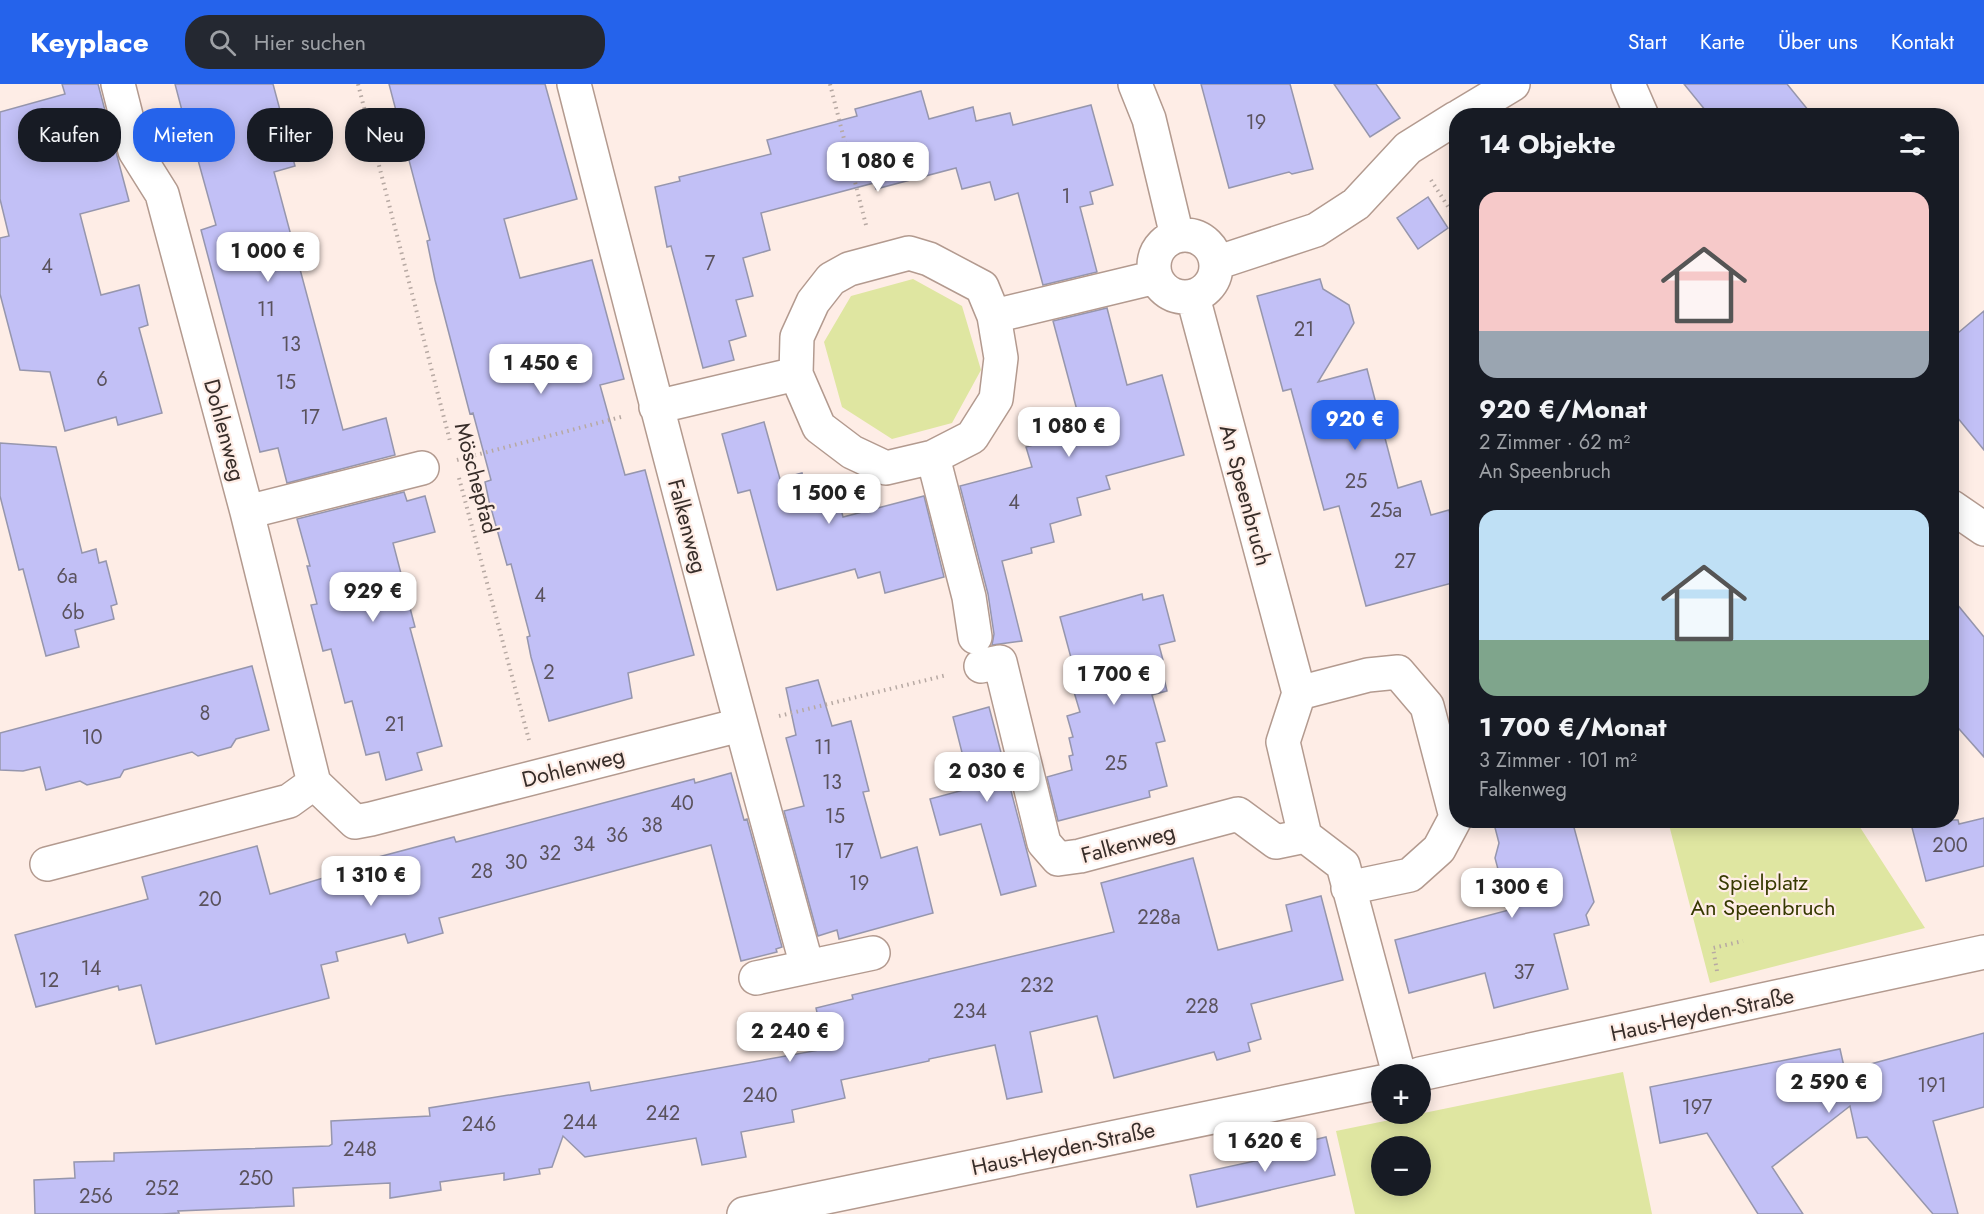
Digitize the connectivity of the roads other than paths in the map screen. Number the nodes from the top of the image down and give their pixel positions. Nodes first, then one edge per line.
1 (118, 84) edge
2 (574, 84) edge
3 (1136, 84) edge
4 (1513, 84) edge
5 (1628, 84) edge
6 (1473, 108) edge
7 (1638, 108) edge
8 (1449, 122) edge
9 (1177, 236) junction
10 (1216, 263) junction
11 (1155, 277) junction
12 (1193, 297) junction
13 (994, 316) junction
14 (796, 374) junction
15 (656, 407) junction
16 (933, 458) junction
17 (422, 468) dead end
18 (247, 512) junction
19 (1959, 512) edge
20 (1984, 529) edge
21 (1299, 693) junction
22 (740, 725) junction
23 (314, 783) junction
24 (1449, 790) edge
25 (1450, 828) edge
26 (1305, 836) junction
27 (47, 864) dead end
28 (1348, 888) junction
29 (873, 952) dead end
30 (1984, 952) edge
31 (807, 966) junction
32 (756, 978) dead end
33 (1396, 1064) edge
34 (1431, 1072) edge
35 (1371, 1084) edge
36 (744, 1214) edge

1 - 18 street, Dohlenweg
2 - 15 street, Falkenweg
3 - 9 street
4 - 6 street
5 - 7 street
8 - 10 street
9 - 10 street
9 - 11 street
10 - 12 street
11 - 12 street
11 - 13 street
12 - 21 street, An Speenbruch
13 - 14 street
13 - 16 street
14 - 15 street
14 - 16 street
15 - 22 street, Falkenweg
16 - 26 street, Falkenweg
17 - 18 street
18 - 23 street, Dohlenweg
19 - 20 street
21 - 24 street
21 - 26 street
22 - 23 street, Dohlenweg
22 - 31 street, Falkenweg
23 - 27 street
25 - 28 street
26 - 28 street
28 - 33 street
29 - 31 street
30 - 34 street, Haus-Heyden-Straße
31 - 32 street
35 - 36 street, Haus-Heyden-Straße

